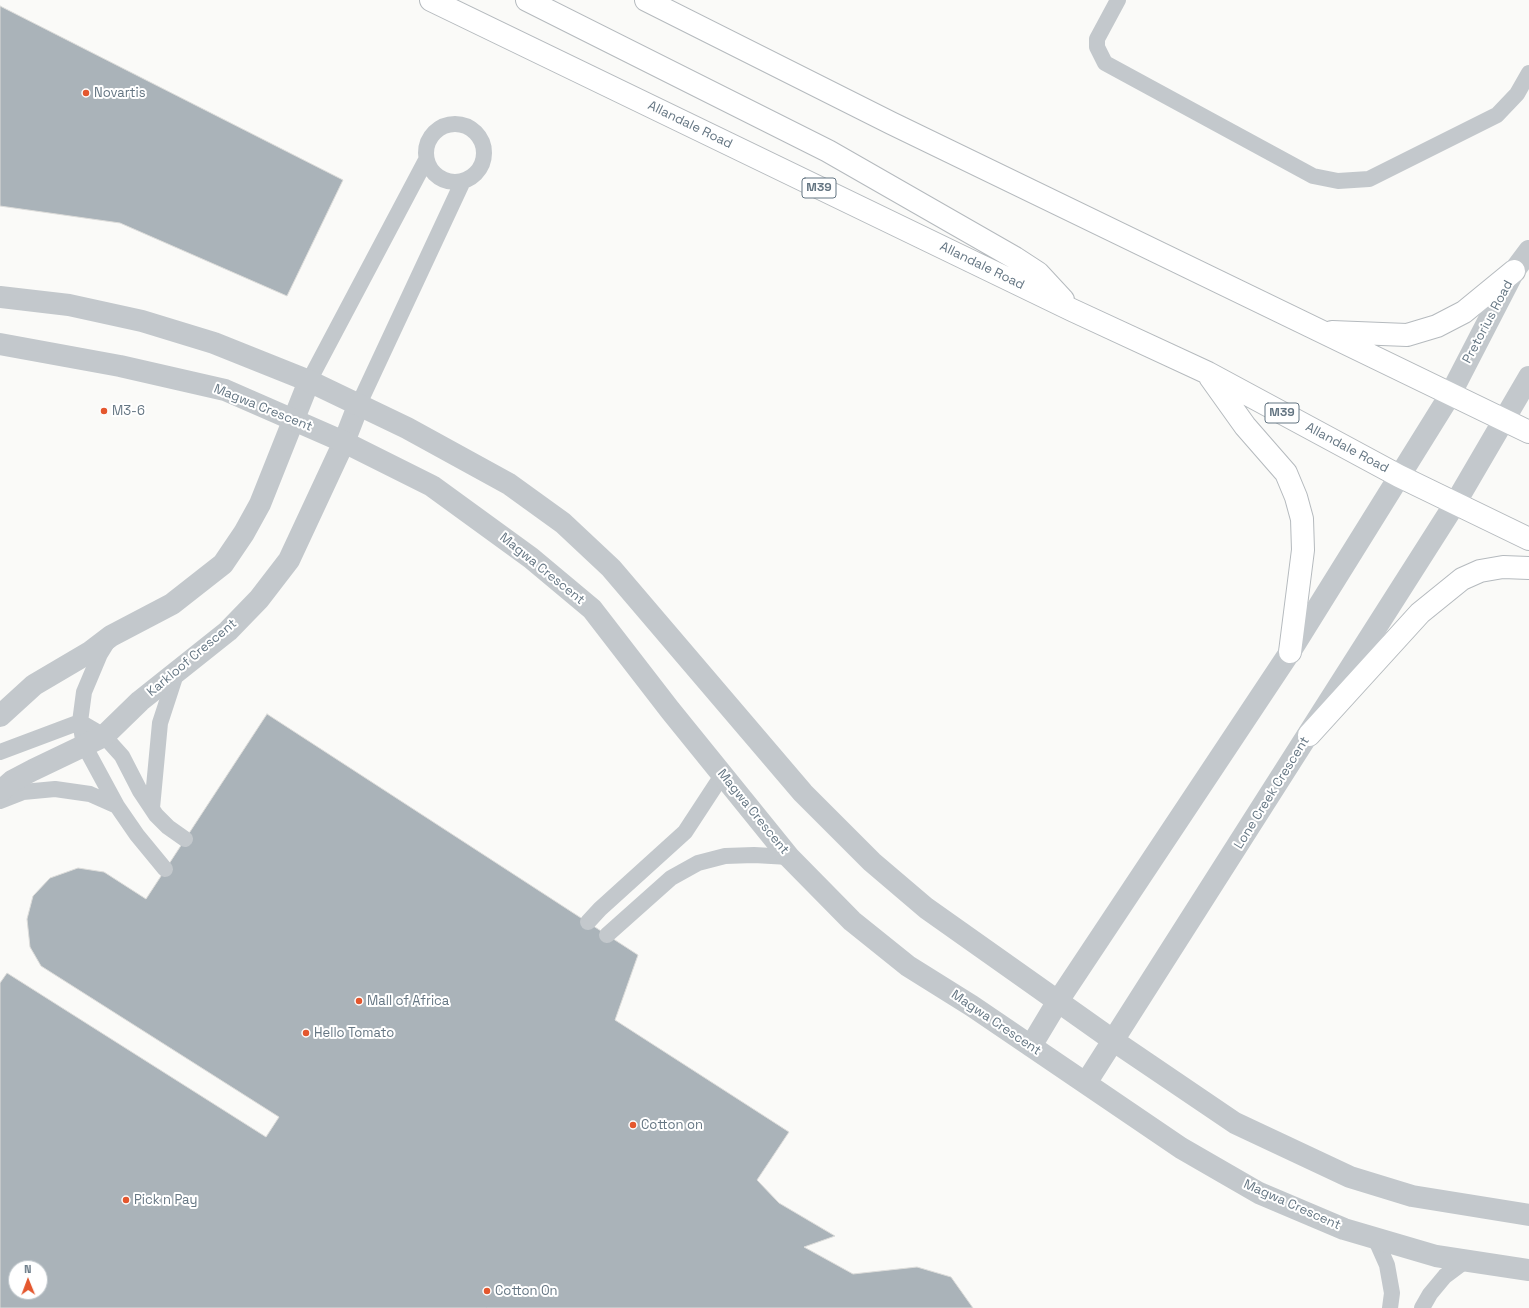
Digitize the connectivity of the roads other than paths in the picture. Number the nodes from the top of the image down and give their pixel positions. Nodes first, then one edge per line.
1 (431, 0) edge
2 (527, 0) edge
3 (646, 0) edge
4 (1118, 0) edge
5 (1529, 73) edge
6 (426, 160) junction
7 (464, 181) junction
8 (1529, 251) edge
9 (1514, 271) junction
10 (0, 297) edge
11 (1072, 310) junction
12 (1320, 331) junction
13 (0, 344) edge
14 (1208, 373) junction
15 (1529, 377) edge
16 (309, 381) junction
17 (1450, 395) junction
18 (358, 406) junction
19 (293, 419) junction
20 (1503, 420) junction
21 (1529, 432) edge
22 (344, 442) junction
23 (1399, 476) junction
24 (1456, 502) junction
25 (1529, 539) edge
26 (1529, 568) edge
27 (111, 636) junction
28 (1290, 652) junction
29 (178, 669) junction
30 (0, 716) edge
31 (80, 722) junction
32 (1309, 735) junction
33 (104, 736) junction
34 (84, 745) junction
35 (0, 752) edge
36 (723, 774) junction
37 (0, 792) edge
38 (0, 800) edge
39 (117, 806) junction
40 (152, 808) junction
41 (185, 839) dead end
42 (789, 857) junction
43 (166, 869) dead end
44 (588, 922) dead end
45 (607, 935) dead end
46 (1058, 1001) junction
47 (1114, 1041) junction
48 (1031, 1046) junction
49 (1086, 1083) junction
50 (1529, 1214) edge
51 (1374, 1238) junction
52 (1465, 1261) junction
53 (1529, 1270) edge
54 (1390, 1308) edge
55 (1422, 1308) edge

1 - 11 main road, Allandale Road / M39
2 - 11 main road
3 - 12 main road
4 - 5 lane
6 - 7 lane
6 - 7 lane
6 - 16 lane
7 - 18 lane
8 - 9 street, Pretorius Road
9 - 12 main road
9 - 17 street, Pretorius Road
10 - 16 street
11 - 14 main road, Allandale Road / M39
12 - 17 main road
13 - 19 street, Magwa Crescent
14 - 23 main road, Allandale Road / M39
14 - 28 main road
15 - 20 street
16 - 18 street
16 - 19 street
17 - 20 main road
17 - 23 street, Pretorius Road
18 - 22 street, Karkloof Crescent
18 - 46 street
19 - 22 street, Magwa Crescent
19 - 27 street
20 - 21 main road
20 - 24 street, Lone Creek Crescent
22 - 29 street, Karkloof Crescent
22 - 36 street, Magwa Crescent
23 - 24 main road, Allandale Road / M39
23 - 28 street
24 - 25 main road, Allandale Road / M39
24 - 32 street, Lone Creek Crescent
26 - 32 main road
27 - 30 street
27 - 31 lane
28 - 46 street
29 - 33 street, Karkloof Crescent
29 - 40 lane
31 - 33 lane
31 - 34 lane
31 - 35 lane
32 - 47 street, Lone Creek Crescent
33 - 34 street, Karkloof Crescent
33 - 40 lane
34 - 37 street, Karkloof Crescent
34 - 39 lane
36 - 42 street, Magwa Crescent
36 - 44 lane
38 - 39 lane
39 - 43 lane
40 - 41 lane
42 - 45 lane
42 - 48 street, Magwa Crescent
46 - 47 street
46 - 48 street
47 - 49 street, Lone Creek Crescent
47 - 50 street
48 - 49 street, Magwa Crescent
49 - 51 street, Magwa Crescent
51 - 52 street, Magwa Crescent
51 - 54 lane
52 - 53 street, Magwa Crescent
52 - 55 lane

